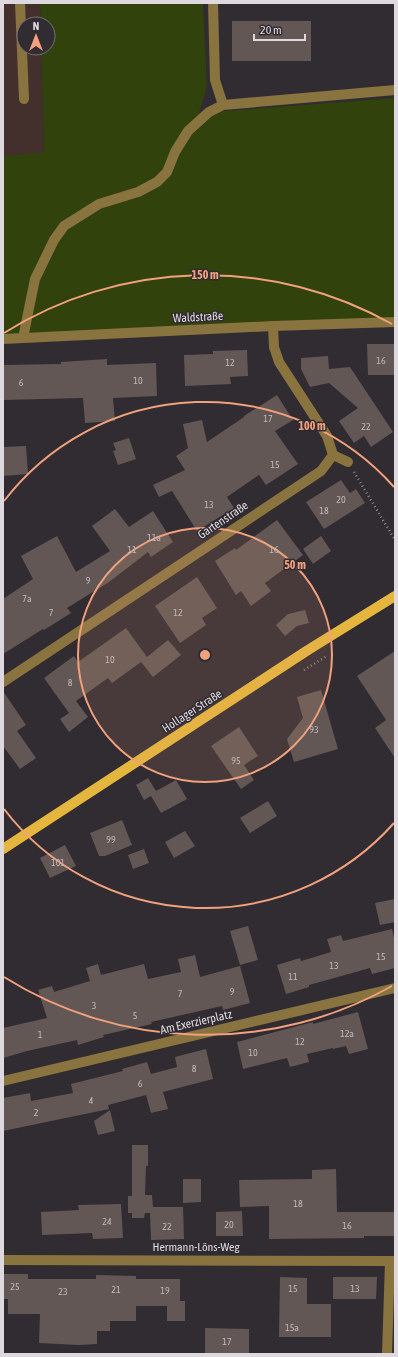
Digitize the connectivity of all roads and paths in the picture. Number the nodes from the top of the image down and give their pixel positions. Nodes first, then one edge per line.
1 (20, 3) edge
2 (213, 3) edge
3 (395, 90) edge
4 (24, 99) dead end
5 (223, 105) junction
6 (395, 322) edge
7 (273, 326) junction
8 (23, 338) junction
9 (3, 339) edge
10 (332, 455) junction
11 (348, 462) joint
12 (395, 540) edge
13 (395, 596) edge
14 (3, 682) edge
15 (3, 849) edge
16 (395, 988) edge
17 (3, 1081) edge
18 (3, 1260) edge
19 (392, 1261) edge
20 (387, 1354) edge

1 - 4 street
2 - 5 street
3 - 5 street
5 - 8 street
6 - 7 street, Waldstraße
7 - 8 street, Waldstraße
7 - 10 street
8 - 9 street, Waldstraße
10 - 11 street
10 - 14 street, Gartenstraße
11 - 12 path
13 - 15 main road, Hollager Straße
16 - 17 street, Am Exerzierplatz
18 - 19 street, Hermann-Löns-Weg
19 - 20 street, Hermann-Löns-Weg

